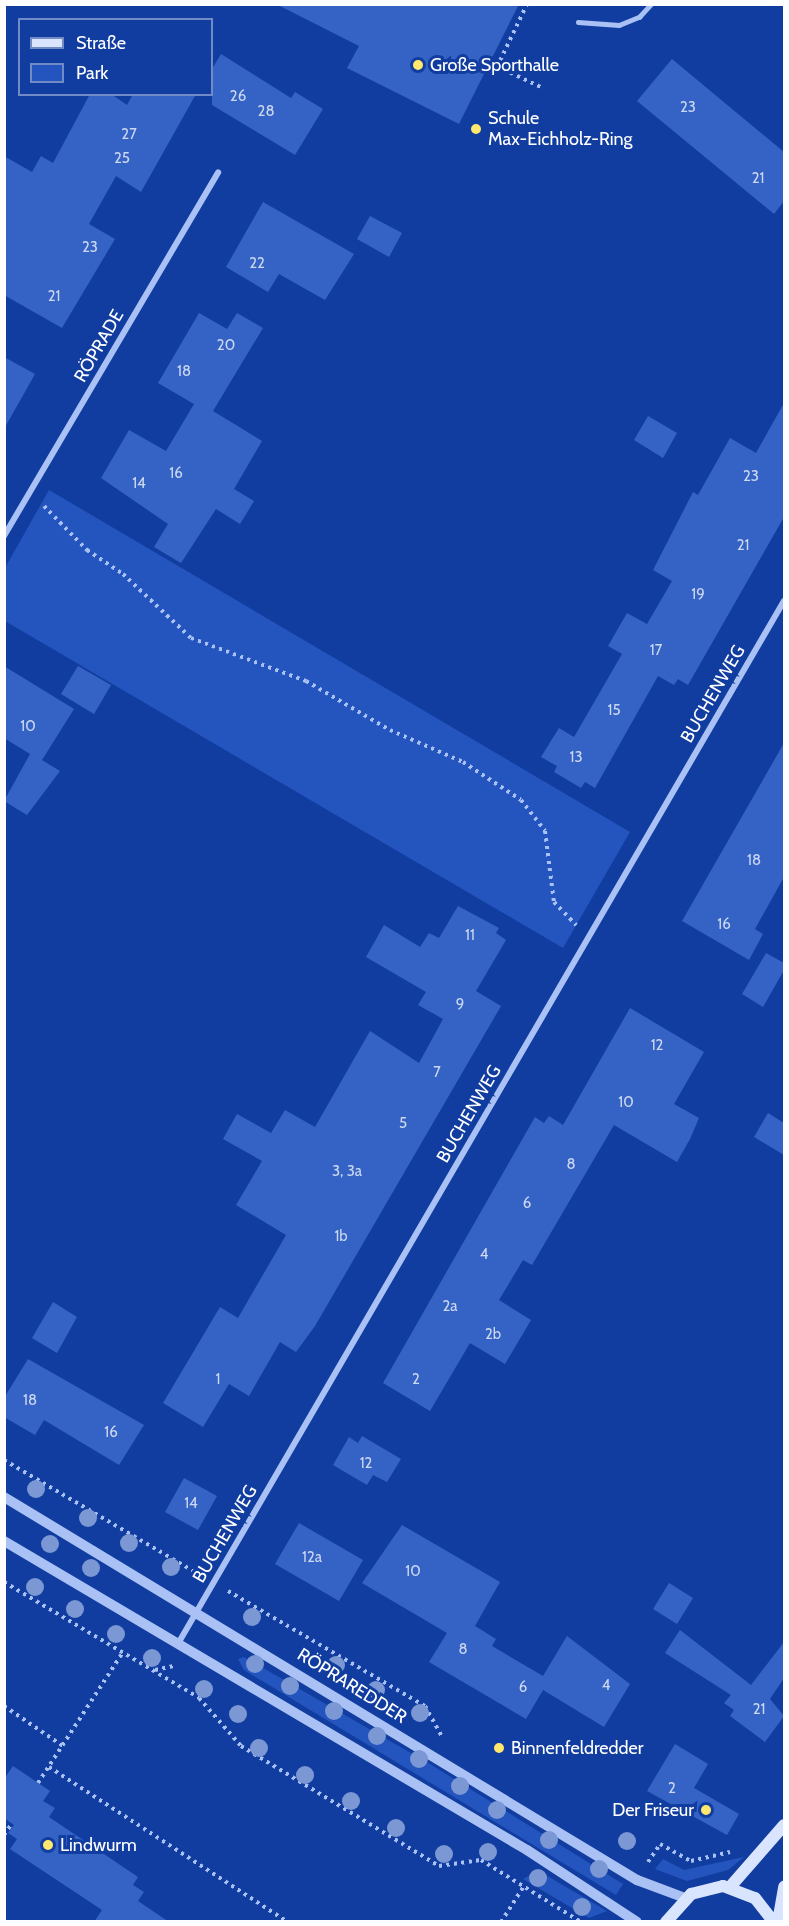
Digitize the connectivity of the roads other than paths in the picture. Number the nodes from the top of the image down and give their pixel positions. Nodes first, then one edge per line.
1 (651, 4) edge
2 (578, 22) dead end
3 (218, 172) dead end
4 (4, 536) edge
5 (784, 601) edge
6 (4, 1497) edge
7 (4, 1541) edge
8 (198, 1611) junction
9 (179, 1642) junction
10 (784, 1825) edge
11 (730, 1887) junction
12 (784, 1887) edge
13 (685, 1898) junction
14 (637, 1922) edge
15 (666, 1922) edge
16 (776, 1922) edge

1 - 2 lane
3 - 4 street, RÖPRADE
5 - 8 street, BUCHENWEG
6 - 8 street, RÖPRAREDDER
7 - 9 street
8 - 9 street, BUCHENWEG
8 - 13 street, RÖPRAREDDER
9 - 14 street
10 - 11 main road
11 - 13 main road
11 - 16 main road
12 - 16 main road
13 - 15 main road

